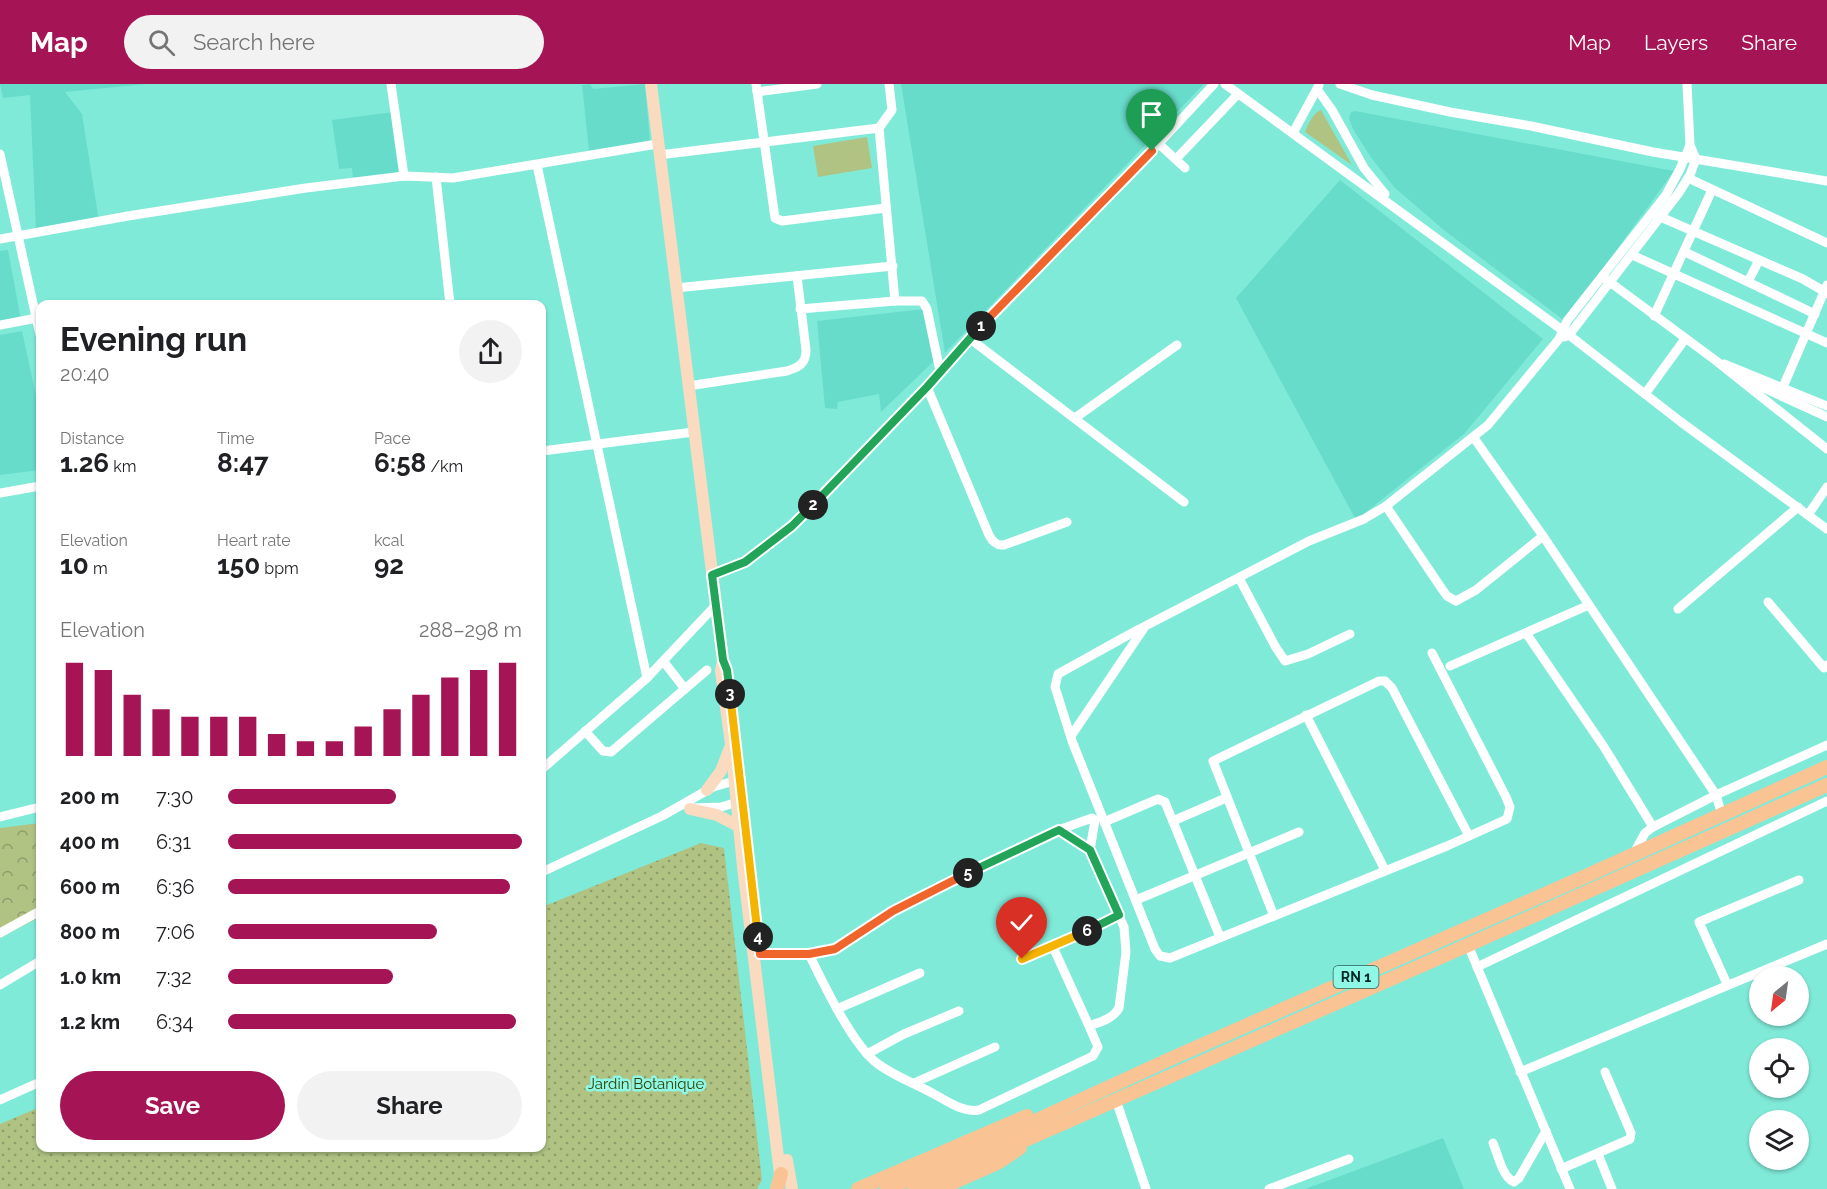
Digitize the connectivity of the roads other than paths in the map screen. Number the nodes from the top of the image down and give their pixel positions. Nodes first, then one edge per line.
1 (391, 84) edge
2 (651, 84) edge
3 (817, 84) edge
4 (889, 84) edge
5 (1214, 84) edge
6 (1225, 84) edge
7 (1340, 84) edge
8 (1687, 84) edge
9 (1318, 87) edge
10 (757, 88) edge
11 (1238, 94) junction
12 (879, 128) junction
13 (1293, 133) junction
14 (765, 142) junction
15 (1159, 144) junction
16 (1690, 145) junction
17 (658, 150) junction
18 (0, 154) edge
19 (1684, 157) junction
20 (1176, 159) junction
21 (1696, 159) junction
22 (537, 165) junction
23 (1185, 168) dead end
24 (404, 176) junction
25 (436, 177) junction
26 (1688, 178) junction
27 (1827, 181) edge
28 (1712, 190) junction
29 (886, 208) junction
30 (1403, 213) junction
31 (1656, 215) junction
32 (1694, 232) junction
33 (18, 237) junction
34 (0, 239) edge
35 (1827, 243) edge
36 (1685, 252) junction
37 (1632, 255) junction
38 (1759, 260) junction
39 (893, 266) junction
40 (1674, 275) junction
41 (797, 276) junction
42 (1606, 280) junction
43 (1748, 282) junction
44 (676, 288) junction
45 (1826, 290) edge
46 (450, 300) edge
47 (895, 301) junction
48 (800, 309) junction
49 (36, 314) edge
50 (1815, 314) junction
51 (1654, 315) junction
52 (36, 318) edge
53 (0, 325) edge
54 (1807, 333) junction
55 (1563, 334) junction
56 (969, 338) junction
57 (1685, 339) junction
58 (1827, 343) edge
59 (1177, 345) dead end
60 (1715, 360) junction
61 (940, 371) junction
62 (1727, 371) junction
63 (688, 387) junction
64 (927, 387) junction
65 (1783, 387) junction
66 (1645, 393) junction
67 (1801, 405) junction
68 (1827, 406) edge
69 (1827, 417) edge
70 (1075, 418) junction
71 (1790, 422) junction
72 (694, 432) junction
73 (1474, 438) junction
74 (596, 444) junction
75 (1827, 449) edge
76 (546, 450) edge
77 (36, 487) edge
78 (1827, 487) edge
79 (0, 493) edge
80 (1184, 502) dead end
81 (1386, 506) junction
82 (1797, 507) junction
83 (1808, 514) junction
84 (1067, 522) dead end
85 (1827, 529) edge
86 (1543, 536) junction
87 (712, 575) junction
88 (1239, 578) junction
89 (1768, 602) dead end
90 (716, 605) junction
91 (1589, 605) junction
92 (1678, 609) dead end
93 (1145, 626) junction
94 (1526, 633) junction
95 (1350, 634) dead end
96 (1432, 653) dead end
97 (723, 660) junction
98 (664, 662) junction
99 (1450, 666) dead end
100 (1826, 668) edge
101 (708, 670) dead end
102 (647, 678) junction
103 (685, 689) junction
104 (1306, 715) junction
105 (585, 731) junction
106 (1071, 736) junction
107 (731, 744) junction
108 (1827, 745) edge
109 (546, 766) edge
110 (1827, 767) edge
111 (738, 779) junction
112 (1823, 786) edge
113 (707, 790) junction
114 (1716, 795) junction
115 (1226, 798) junction
116 (1827, 801) edge
117 (740, 802) junction
118 (36, 808) edge
119 (690, 809) junction
120 (1722, 815) junction
121 (662, 816) junction
122 (0, 817) edge
123 (1173, 821) junction
124 (1104, 822) junction
125 (740, 827) junction
126 (1653, 827) junction
127 (1059, 830) junction
128 (1299, 832) dead end
129 (1469, 836) junction
130 (1090, 850) junction
131 (1248, 852) junction
132 (1633, 855) junction
133 (546, 870) edge
134 (1385, 870) junction
135 (1195, 874) junction
136 (1799, 880) dead end
137 (1136, 900) junction
138 (36, 913) edge
139 (1119, 915) junction
140 (1274, 916) junction
141 (0, 933) edge
142 (1220, 937) junction
143 (1827, 944) edge
144 (1468, 945) junction
145 (1053, 947) junction
146 (760, 954) junction
147 (809, 954) junction
148 (1022, 959) dead end
149 (36, 963) edge
150 (1477, 967) junction
151 (920, 972) dead end
152 (1727, 984) junction
153 (0, 985) edge
154 (837, 1009) junction
155 (959, 1011) dead end
156 (1089, 1026) junction
157 (995, 1047) dead end
158 (867, 1054) junction
159 (1520, 1072) junction
160 (1605, 1072) dead end
161 (914, 1083) junction
162 (36, 1084) edge
163 (0, 1100) edge
164 (1116, 1100) junction
165 (1064, 1108) junction
166 (1048, 1129) junction
167 (1546, 1131) junction
168 (1493, 1143) dead end
169 (1598, 1154) junction
170 (1349, 1159) dead end
171 (1562, 1169) junction
172 (781, 1174) junction
173 (777, 1189) edge
174 (782, 1189) edge
175 (792, 1189) edge
176 (858, 1189) edge
177 (887, 1189) edge
178 (914, 1189) edge
179 (939, 1189) edge
180 (1146, 1189) edge
181 (1269, 1189) edge
182 (1570, 1189) edge
183 (1612, 1189) edge

1 - 24 street
2 - 17 main road
3 - 10 street
4 - 12 street
5 - 15 street
6 - 11 street
7 - 19 street
8 - 16 street
9 - 13 street
9 - 30 street
10 - 14 street
11 - 13 street
11 - 20 street
12 - 14 street
12 - 29 street
13 - 30 street
14 - 17 street
14 - 29 street
15 - 20 street
15 - 56 street
16 - 19 street
16 - 21 street
17 - 22 street
17 - 44 main road
18 - 33 street
19 - 21 street
19 - 31 street
20 - 23 street
21 - 26 street
21 - 27 street
22 - 25 street
22 - 74 street
24 - 25 street
24 - 33 street
25 - 46 street
26 - 28 street
26 - 31 street
28 - 32 street
28 - 35 street
29 - 39 street
30 - 55 street
31 - 32 street
31 - 37 street
31 - 42 street
32 - 36 street
32 - 38 street
33 - 34 street
33 - 49 street
36 - 40 street
36 - 43 street
37 - 40 street
37 - 42 street
38 - 43 street
38 - 45 street
39 - 41 street
39 - 47 street
40 - 51 street
40 - 54 street
41 - 44 street
41 - 48 street
42 - 51 street
42 - 55 street
43 - 50 street
44 - 63 main road
45 - 50 street
47 - 48 street
47 - 61 street
48 - 63 street
50 - 54 street
51 - 57 street
52 - 53 street
54 - 58 street
54 - 65 street
55 - 66 street
55 - 73 street
56 - 61 street
56 - 70 street
57 - 60 street
57 - 66 street
59 - 70 street
60 - 62 street
60 - 65 street
61 - 64 street
62 - 67 street
62 - 71 street
63 - 72 main road
64 - 84 street
64 - 87 street
65 - 68 street
66 - 82 street
67 - 69 street
67 - 71 street
70 - 80 street
71 - 75 street
72 - 74 street
72 - 87 main road
73 - 81 street
73 - 86 street
74 - 76 street
74 - 102 street
77 - 79 street
78 - 83 street
81 - 86 street
81 - 88 street
82 - 83 street
82 - 92 street
83 - 85 street
86 - 91 street
87 - 90 main road
88 - 93 street
88 - 95 street
89 - 100 street
90 - 97 main road
90 - 98 street
91 - 94 street
91 - 114 street
93 - 106 street
93 - 106 street
94 - 99 street
94 - 126 street
96 - 129 street
97 - 107 main road
97 - 111 main road
98 - 102 street
98 - 103 street
101 - 103 street
102 - 105 street
103 - 105 street
104 - 115 street
104 - 129 street
104 - 134 street
105 - 109 street
106 - 124 street
107 - 111 main road
107 - 113 main road
108 - 114 street
110 - 120 highway, RN 1
111 - 113 street
111 - 117 main road
112 - 116 street
112 - 144 highway, RN 1
113 - 121 street
114 - 120 street
114 - 126 street
115 - 123 street
115 - 131 street
116 - 150 street
117 - 119 street
117 - 125 main road
117 - 146 main road
118 - 122 street
119 - 121 street
119 - 125 main road
120 - 132 highway, RN 1
121 - 133 street
123 - 124 street
123 - 135 street
124 - 137 street
125 - 172 main road
126 - 132 street
127 - 130 street
127 - 130 street
127 - 147 street
128 - 131 street
129 - 134 street
130 - 139 street
131 - 135 street
131 - 140 street
132 - 165 highway, RN 1
134 - 140 street
135 - 137 street
135 - 142 street
136 - 152 street
137 - 142 street
138 - 141 street
139 - 145 street
139 - 156 street
140 - 142 street
143 - 152 street
144 - 150 street
144 - 164 highway, RN 1
145 - 148 street
145 - 156 street
146 - 147 street
146 - 175 main road
147 - 154 street
149 - 153 street
150 - 159 street
151 - 154 street
152 - 159 street
154 - 158 street
155 - 158 street
156 - 161 street
157 - 161 street
158 - 161 street
159 - 167 street
160 - 169 street
162 - 163 street
164 - 166 highway, RN 1
164 - 180 street
165 - 176 highway
165 - 177 highway, RN 1
166 - 178 highway, RN 1
166 - 179 highway
167 - 168 street
167 - 171 street
169 - 171 street
169 - 183 street
170 - 181 street
171 - 182 street
172 - 173 highway
172 - 174 main road

